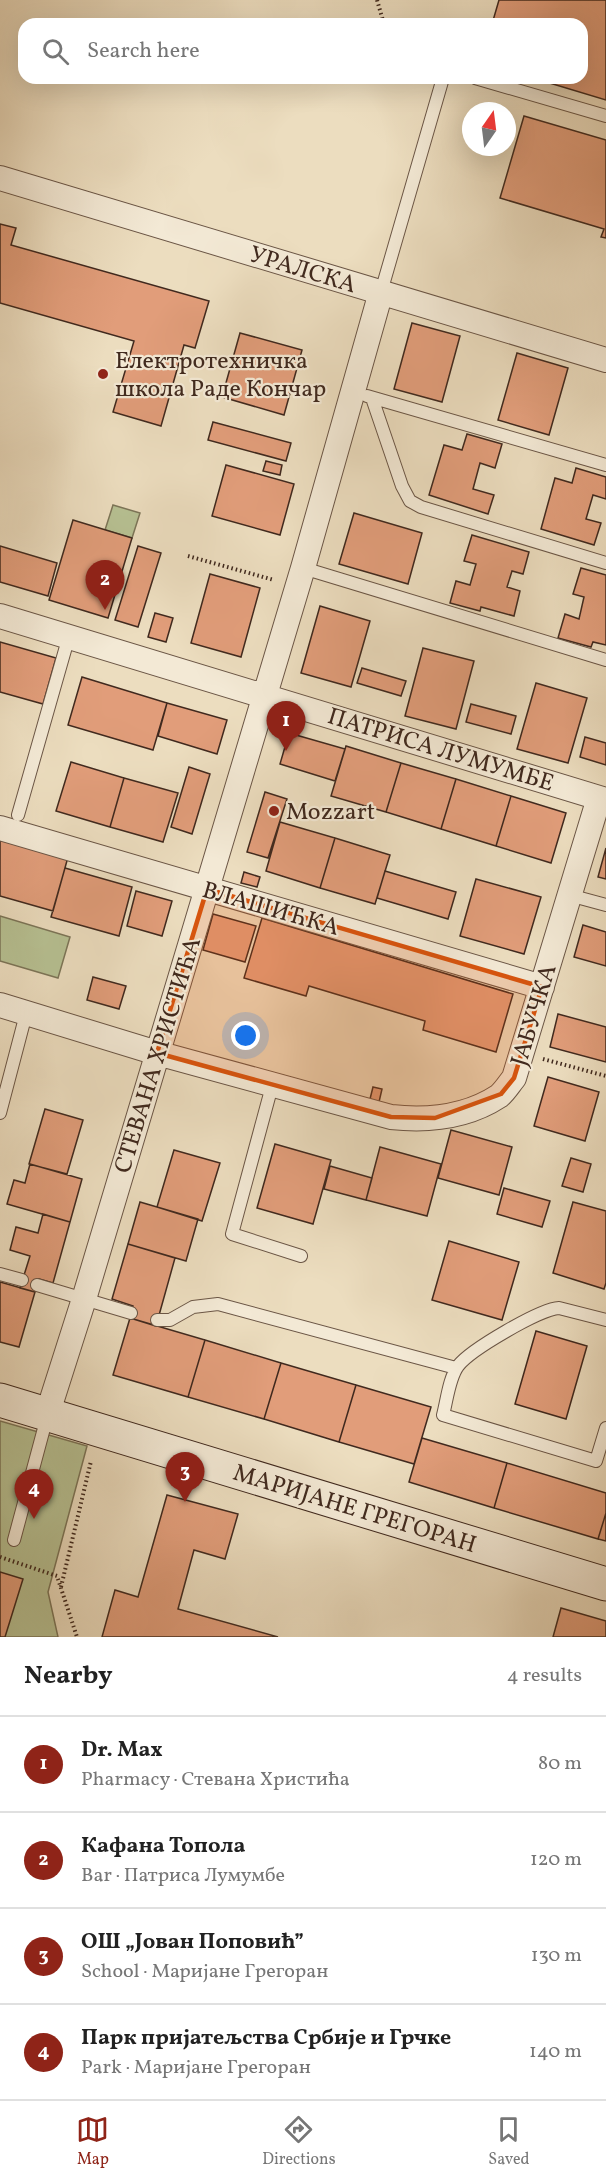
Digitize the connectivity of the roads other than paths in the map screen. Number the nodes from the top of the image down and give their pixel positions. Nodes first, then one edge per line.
1 (441, 84) edge
2 (496, 84) edge
3 (606, 116) edge
4 (0, 178) edge
5 (381, 292) junction
6 (606, 360) edge
7 (362, 395) junction
8 (606, 465) edge
9 (606, 563) edge
10 (303, 568) junction
11 (0, 616) edge
12 (69, 636) junction
13 (606, 660) edge
14 (264, 695) junction
15 (602, 799) edge
16 (9, 821) edge
17 (207, 889) junction
18 (568, 895) junction
19 (606, 905) edge
20 (542, 987) junction
21 (0, 1005) edge
22 (26, 1014) junction
23 (157, 1053) junction
24 (272, 1086) junction
25 (0, 1113) edge
26 (301, 1256) dead end
27 (0, 1274) edge
28 (22, 1281) dead end
29 (37, 1285) dead end
30 (84, 1299) junction
31 (132, 1313) dead end
32 (157, 1320) dead end
33 (606, 1320) edge
34 (456, 1368) junction
35 (0, 1400) edge
36 (47, 1415) junction
37 (606, 1428) edge
38 (14, 1540) dead end
39 (606, 1584) edge

1 - 5 lane
2 - 3 lane
4 - 5 street, УРАЛСКА
5 - 6 street, УРАЛСКА
5 - 7 street, СТЕВАНА ХРИСТИЋА
7 - 8 lane
7 - 9 lane
7 - 10 street, СТЕВАНА ХРИСТИЋА
10 - 13 lane
10 - 14 street, СТЕВАНА ХРИСТИЋА
11 - 12 street, ПАТРИСА ЛУМУМБЕ
12 - 14 street, ПАТРИСА ЛУМУМБЕ
12 - 16 lane
14 - 15 street, ПАТРИСА ЛУМУМБЕ
14 - 17 street, СТЕВАНА ХРИСТИЋА
15 - 18 street, ЈАБУЧКА
16 - 17 street, ВЛАШИЋКА
17 - 20 street, ВЛАШИЋКА
17 - 23 street, СТЕВАНА ХРИСТИЋА
18 - 19 lane
18 - 20 street, ЈАБУЧКА
20 - 24 street, ЈАБУЧКА
21 - 22 street, ЈАБУЧКА
22 - 23 street, ЈАБУЧКА
22 - 25 lane
23 - 24 street, ЈАБУЧКА
23 - 30 street, СТЕВАНА ХРИСТИЋА
24 - 26 lane
27 - 28 lane
29 - 30 lane
30 - 31 lane
30 - 36 street, СТЕВАНА ХРИСТИЋА
32 - 34 lane
33 - 34 lane
34 - 37 lane
35 - 36 street, МАРИЈАНЕ ГРЕГОРАН
36 - 38 lane
36 - 39 street, МАРИЈАНЕ ГРЕГОРАН

